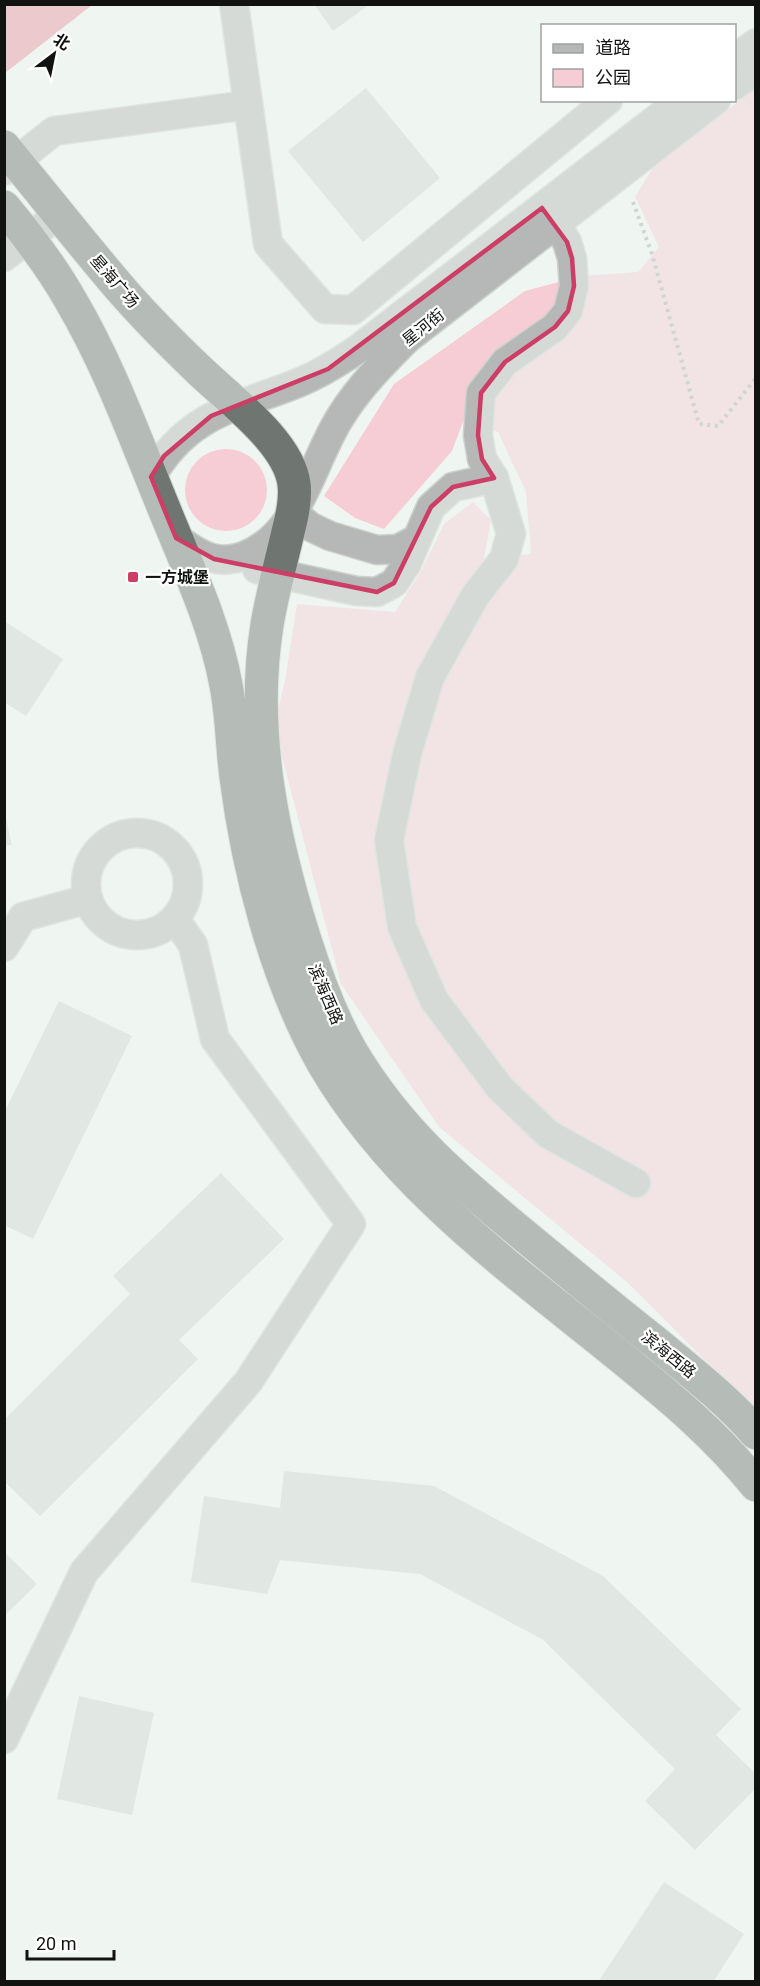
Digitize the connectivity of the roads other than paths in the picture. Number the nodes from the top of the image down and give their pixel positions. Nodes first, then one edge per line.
1 (234, 4) edge
2 (756, 43) edge
3 (736, 58) edge
4 (756, 70) edge
5 (736, 85) edge
6 (606, 102) edge
7 (706, 102) edge
8 (248, 105) junction
9 (685, 106) edge
10 (8, 160) edge
11 (4, 207) edge
12 (59, 214) junction
13 (549, 216) junction
14 (17, 247) edge
15 (236, 405) junction
16 (151, 477) junction
17 (495, 478) junction
18 (293, 513) junction
19 (176, 538) junction
20 (416, 540) junction
21 (214, 559) junction
22 (279, 574) junction
23 (88, 899) junction
24 (14, 916) edge
25 (176, 919) junction
26 (4, 947) edge
27 (636, 1183) dead end
28 (756, 1433) edge
29 (756, 1485) edge
30 (4, 1739) edge

1 - 8 street
2 - 3 street
4 - 5 street
6 - 8 street
7 - 9 street, 星河街
8 - 10 street
9 - 13 street, 星河街
9 - 13 street, 星河街
10 - 12 highway, 星海广场
11 - 14 highway
12 - 14 street
12 - 15 highway, 星海广场
13 - 15 street, 星河街
13 - 17 street
13 - 18 street, 星河街
14 - 16 highway
15 - 16 street, 星河街
15 - 18 highway, 滨海西路
16 - 19 highway, 滨海西路
17 - 20 street
17 - 27 street
18 - 20 street
18 - 21 street, 星河街
18 - 22 highway, 滨海西路
19 - 21 street
19 - 29 highway, 滨海西路
20 - 22 street
21 - 22 street
22 - 28 highway, 滨海西路
23 - 24 street
23 - 25 street
23 - 25 street
24 - 26 street
25 - 30 street

